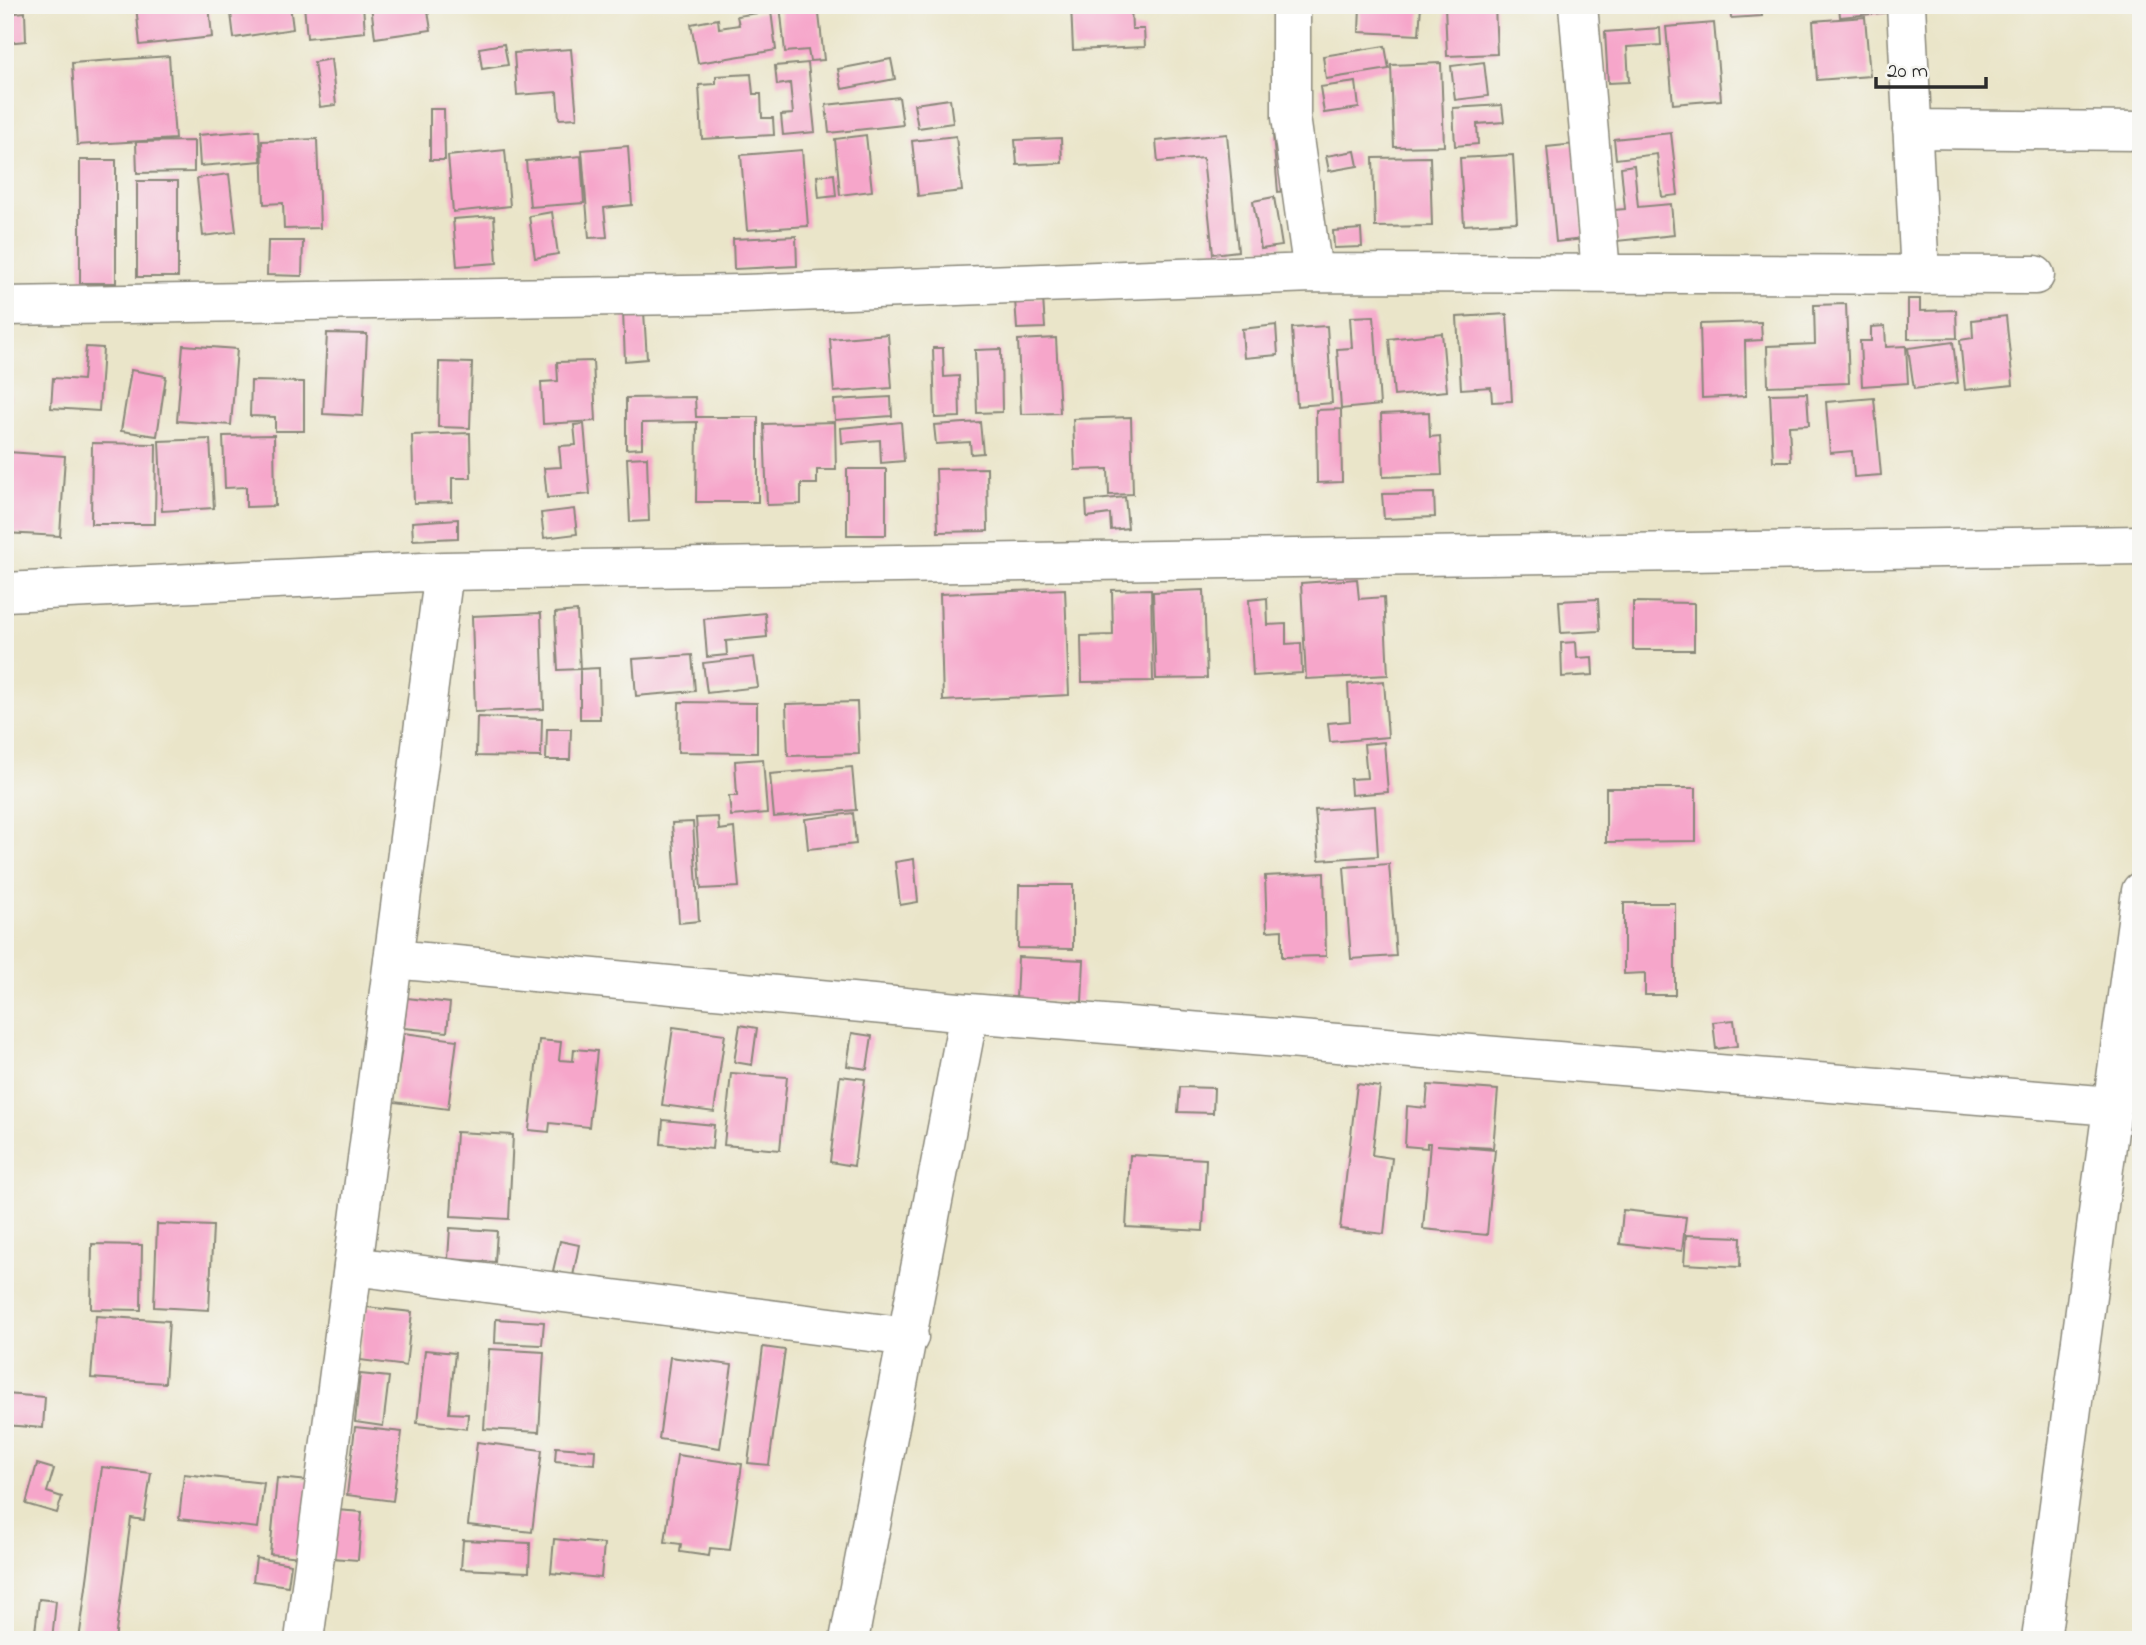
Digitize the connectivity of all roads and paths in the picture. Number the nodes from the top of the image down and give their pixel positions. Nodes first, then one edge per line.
1 (1291, 5) edge
2 (1578, 5) edge
3 (1906, 5) edge
4 (1912, 129) junction
5 (2141, 131) edge
6 (1313, 273) junction
7 (1601, 273) junction
8 (1920, 275) junction
9 (2035, 275) dead end
10 (5, 306) edge
11 (2141, 545) edge
12 (444, 571) junction
13 (5, 592) edge
14 (2141, 891) edge
15 (393, 959) junction
16 (969, 1013) junction
17 (2112, 1106) junction
18 (353, 1266) junction
19 (909, 1337) junction
20 (304, 1640) edge
21 (849, 1640) edge
22 (2041, 1640) edge

1 - 6 street
2 - 7 street
3 - 4 street
4 - 5 street
4 - 8 street
6 - 7 street
6 - 10 street
7 - 8 street
8 - 9 street
11 - 12 street
12 - 13 street
12 - 15 street
14 - 17 street
15 - 16 street
15 - 18 street
16 - 17 street
16 - 19 street
17 - 22 street
18 - 19 street
18 - 20 street
19 - 21 street

